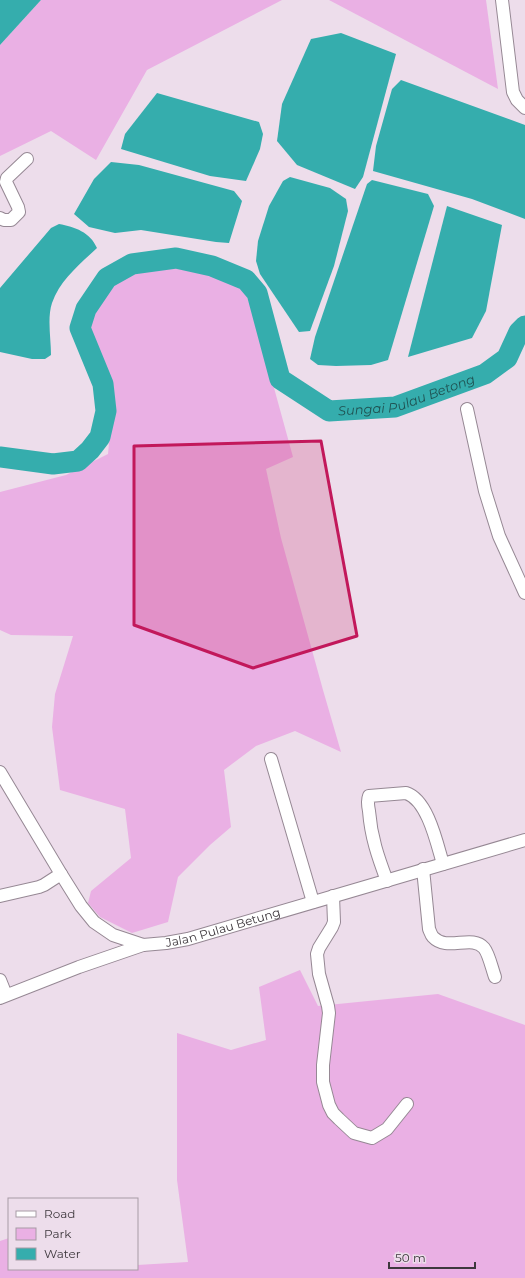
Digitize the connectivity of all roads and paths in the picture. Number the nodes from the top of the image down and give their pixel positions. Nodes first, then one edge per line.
1 (502, 0) edge
2 (525, 108) edge
3 (27, 159) dead end
4 (0, 218) edge
5 (467, 410) dead end
6 (525, 593) edge
7 (271, 759) dead end
8 (0, 772) edge
9 (524, 844) edge
10 (443, 864) junction
11 (423, 869) junction
12 (61, 874) junction
13 (387, 881) junction
14 (0, 896) edge
15 (333, 896) junction
16 (313, 902) junction
17 (143, 945) junction
18 (495, 978) dead end
19 (0, 980) edge
20 (3, 996) edge
21 (407, 1104) dead end

1 - 2 street
3 - 4 street
5 - 6 street
7 - 16 street
8 - 12 street, Jalan Pulau Betung
9 - 10 street, Jalan Pulau Betung
10 - 11 street, Jalan Pulau Betung
10 - 13 street
11 - 13 street, Jalan Pulau Betung
11 - 18 street
12 - 14 street
12 - 17 street, Jalan Pulau Betung
13 - 15 street, Jalan Pulau Betung
15 - 16 street, Jalan Pulau Betung
15 - 21 street
16 - 17 street, Jalan Pulau Betung
17 - 20 street
19 - 20 street

